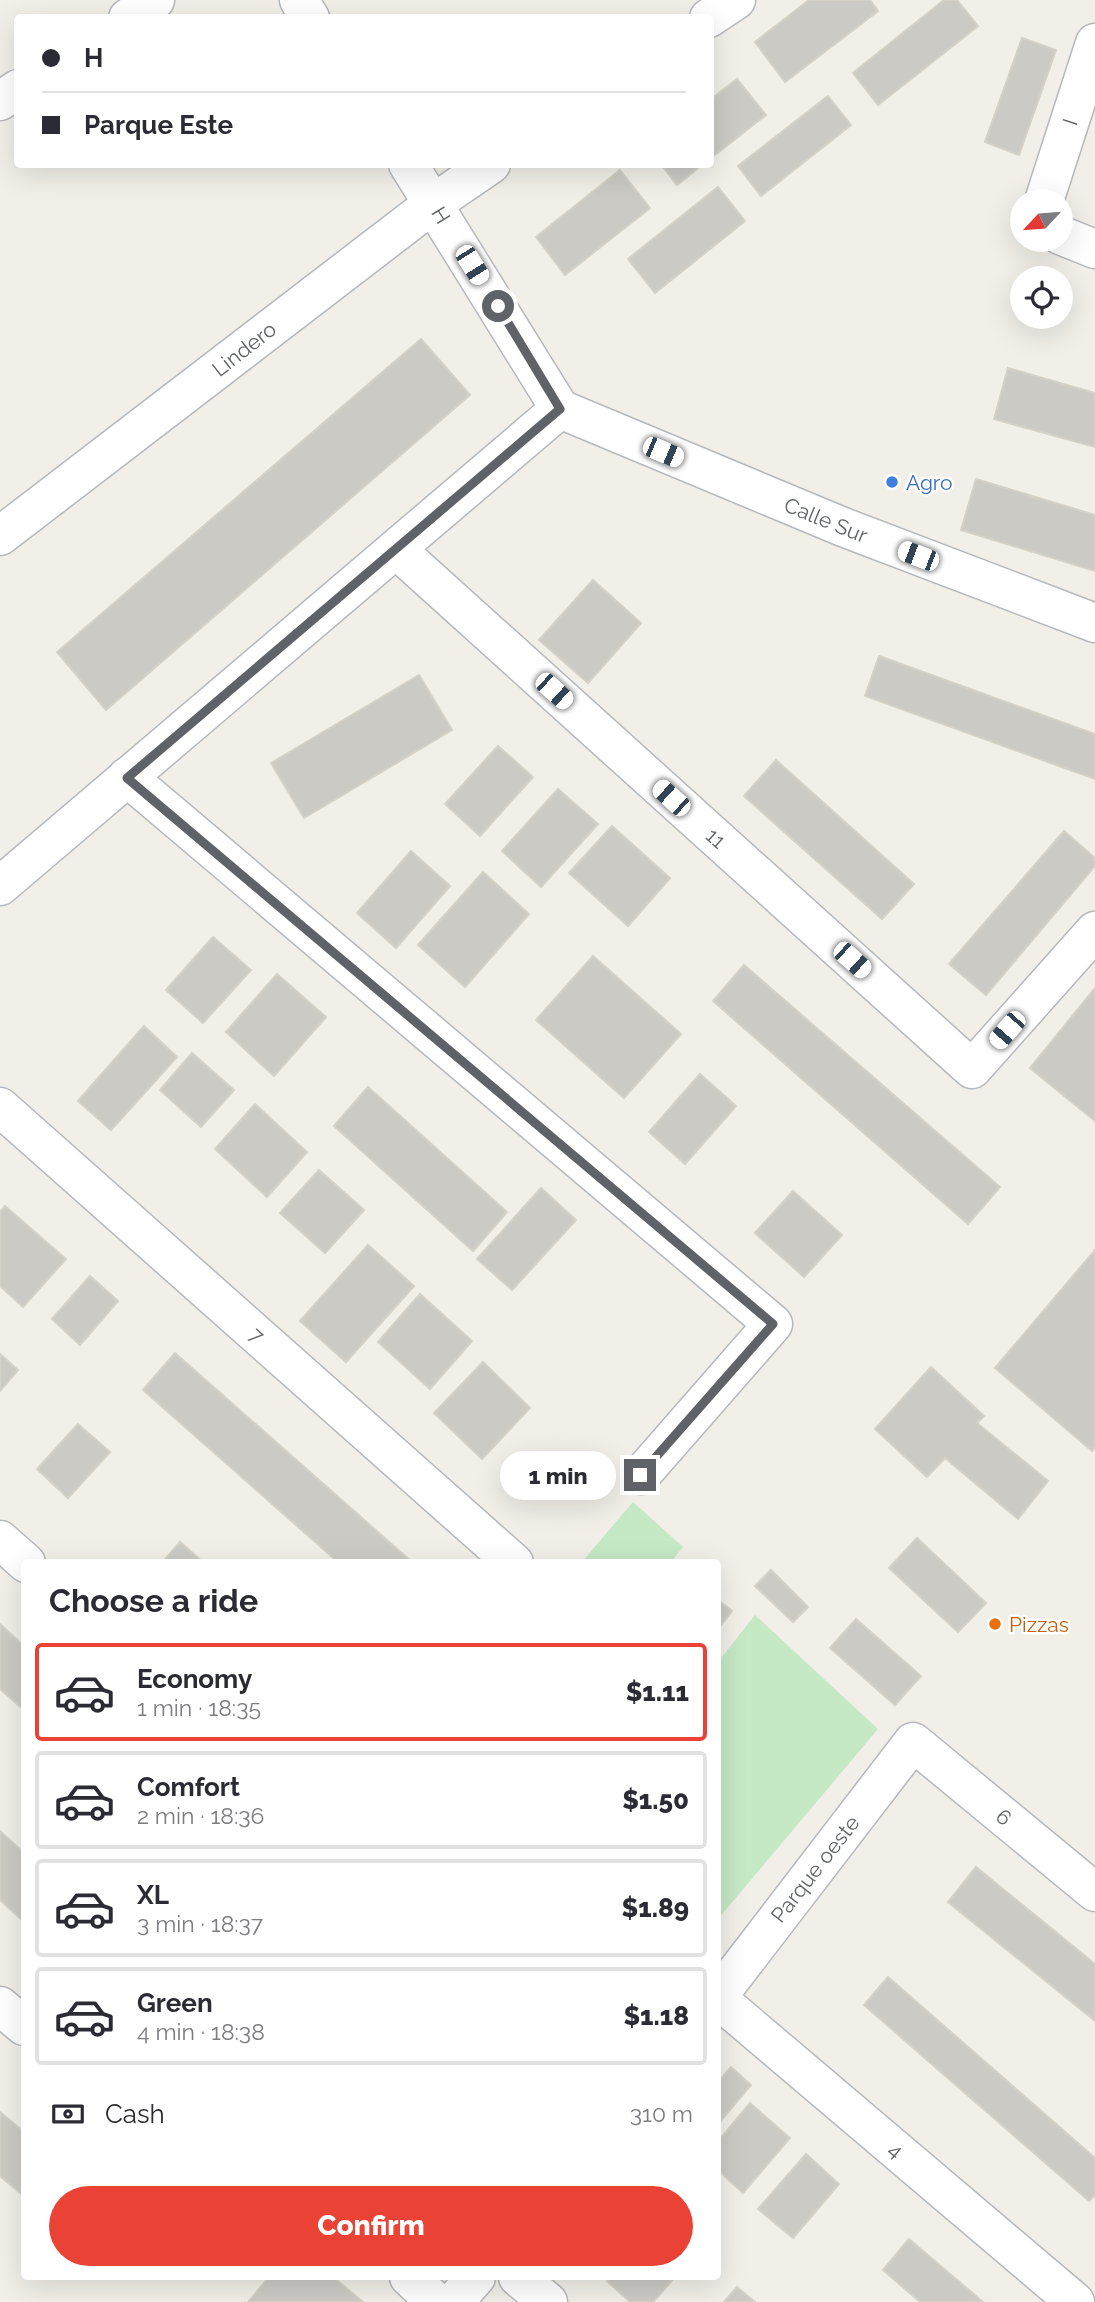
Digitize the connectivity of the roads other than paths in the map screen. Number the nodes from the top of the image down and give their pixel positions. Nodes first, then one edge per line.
1 (155, 0) edge
2 (736, 0) edge
3 (134, 14) edge
4 (714, 15) edge
5 (1095, 43) edge
6 (411, 168) edge
7 (485, 168) edge
8 (1048, 189) edge
9 (434, 203) junction
10 (1073, 240) edge
11 (1095, 249) edge
12 (560, 409) junction
13 (0, 536) edge
14 (397, 550) junction
15 (1095, 622) edge
16 (127, 778) junction
17 (0, 886) edge
18 (1095, 930) edge
19 (0, 1108) edge
20 (640, 1475) dead end
21 (0, 1540) edge
22 (21, 1559) edge
23 (509, 1559) edge
24 (914, 1742) joint
25 (1095, 1892) edge
26 (721, 1993) edge
27 (721, 2000) edge
28 (0, 2006) edge
29 (21, 2024) edge
30 (412, 2280) edge
31 (473, 2280) edge
32 (522, 2280) edge
33 (436, 2302) edge
34 (454, 2302) edge
35 (548, 2302) edge
36 (1075, 2302) edge

1 - 3 street
2 - 4 street
5 - 8 street, I
6 - 9 street, H
7 - 9 street, Lindero
9 - 12 street, H
9 - 13 street, Lindero
10 - 11 street
12 - 14 street
12 - 15 street, Calle Sur
14 - 16 street
14 - 18 street, 11
16 - 17 street
16 - 20 street
19 - 23 street, 7
21 - 22 street
24 - 25 street, 6
24 - 26 street, Parque oeste
27 - 36 street, 4
28 - 29 street
30 - 33 street
31 - 34 street
32 - 35 street

